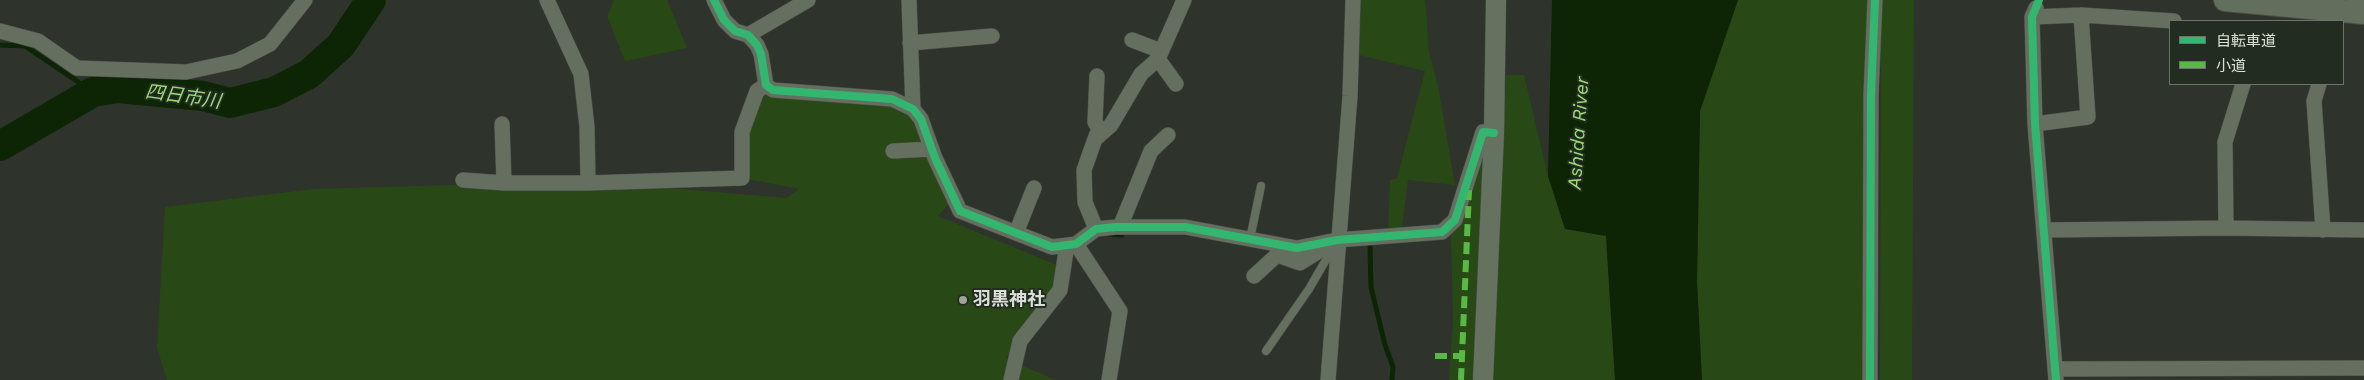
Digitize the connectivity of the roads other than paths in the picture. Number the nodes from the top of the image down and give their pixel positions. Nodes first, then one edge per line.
1 (305, 0) edge
2 (546, 0) edge
3 (714, 0) edge
4 (808, 0) edge
5 (909, 0) edge
6 (1184, 0) edge
7 (1496, 0) edge
8 (1874, 0) edge
9 (2225, 0) edge
10 (2354, 0) edge
11 (1350, 2) edge
12 (2364, 4) edge
13 (2364, 13) edge
14 (2081, 15) junction
15 (2364, 20) edge
16 (2169, 21) edge
17 (2344, 22) edge
18 (0, 32) edge
19 (748, 35) junction
20 (992, 36) dead end
21 (1132, 40) dead end
22 (910, 43) junction
23 (1160, 55) junction
24 (1097, 76) dead end
25 (1176, 84) dead end
26 (2243, 85) edge
27 (2319, 85) edge
28 (766, 86) junction
29 (913, 109) junction
30 (502, 124) dead end
31 (2035, 124) junction
32 (1494, 133) junction
33 (1168, 135) dead end
34 (1094, 139) junction
35 (932, 149) junction
36 (893, 151) dead end
37 (463, 180) dead end
38 (504, 183) junction
39 (588, 183) junction
40 (1261, 186) dead end
41 (1034, 188) dead end
42 (1120, 227) junction
43 (2226, 228) junction
44 (1096, 230) junction
45 (2044, 230) junction
46 (2323, 230) junction
47 (2364, 230) edge
48 (1016, 233) junction
49 (1250, 239) junction
50 (1337, 240) junction
51 (1071, 245) junction
52 (1254, 276) dead end
53 (1266, 351) dead end
54 (2364, 368) edge
55 (2055, 375) edge
56 (1011, 380) edge
57 (1109, 380) edge
58 (1328, 380) edge
59 (1483, 380) edge
60 (1870, 380) edge

1 - 18 street
2 - 39 street
3 - 19 street
4 - 19 street
5 - 22 street
6 - 23 street
7 - 32 street
8 - 60 street
9 - 13 main road
10 - 12 street
11 - 50 street
14 - 16 street
14 - 31 street
14 - 31 street
15 - 17 street
19 - 28 street
20 - 22 street
21 - 23 street
22 - 29 street
23 - 25 street
23 - 34 street
24 - 34 street
26 - 43 street
27 - 46 street
28 - 29 street
28 - 39 street
29 - 35 street
30 - 38 street
31 - 45 street
32 - 50 street
32 - 59 street
33 - 42 street
34 - 44 street
35 - 36 street
35 - 48 street
37 - 38 street
38 - 39 street
40 - 49 lane
41 - 48 street
42 - 44 street
42 - 49 street
43 - 45 street
43 - 46 street
44 - 51 street
45 - 55 street
46 - 47 street
48 - 51 street
49 - 50 street
50 - 52 street
50 - 53 lane
50 - 58 street
51 - 56 street
51 - 57 street
54 - 55 street

